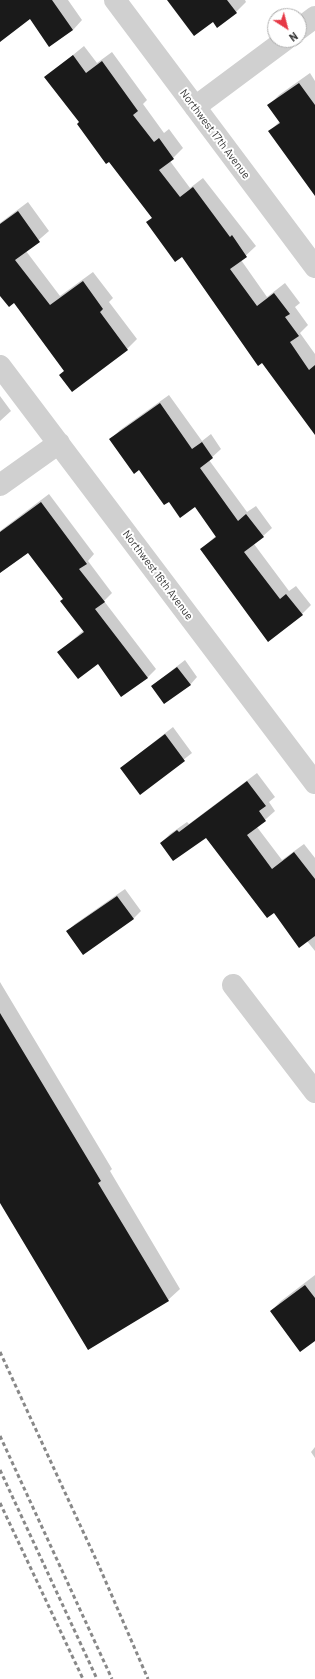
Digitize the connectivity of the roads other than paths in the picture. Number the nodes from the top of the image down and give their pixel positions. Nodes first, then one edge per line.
1 (115, 0) edge
2 (274, 48) edge
3 (195, 107) junction
4 (315, 267) edge
5 (0, 366) edge
6 (59, 443) junction
7 (0, 485) edge
8 (315, 784) edge
9 (233, 985) dead end
10 (315, 1092) edge

1 - 3 street, Northwest 17th Avenue
2 - 3 street
3 - 4 street, Northwest 17th Avenue
5 - 6 street, Northwest 16th Avenue
6 - 7 street
6 - 8 street, Northwest 16th Avenue
9 - 10 street

